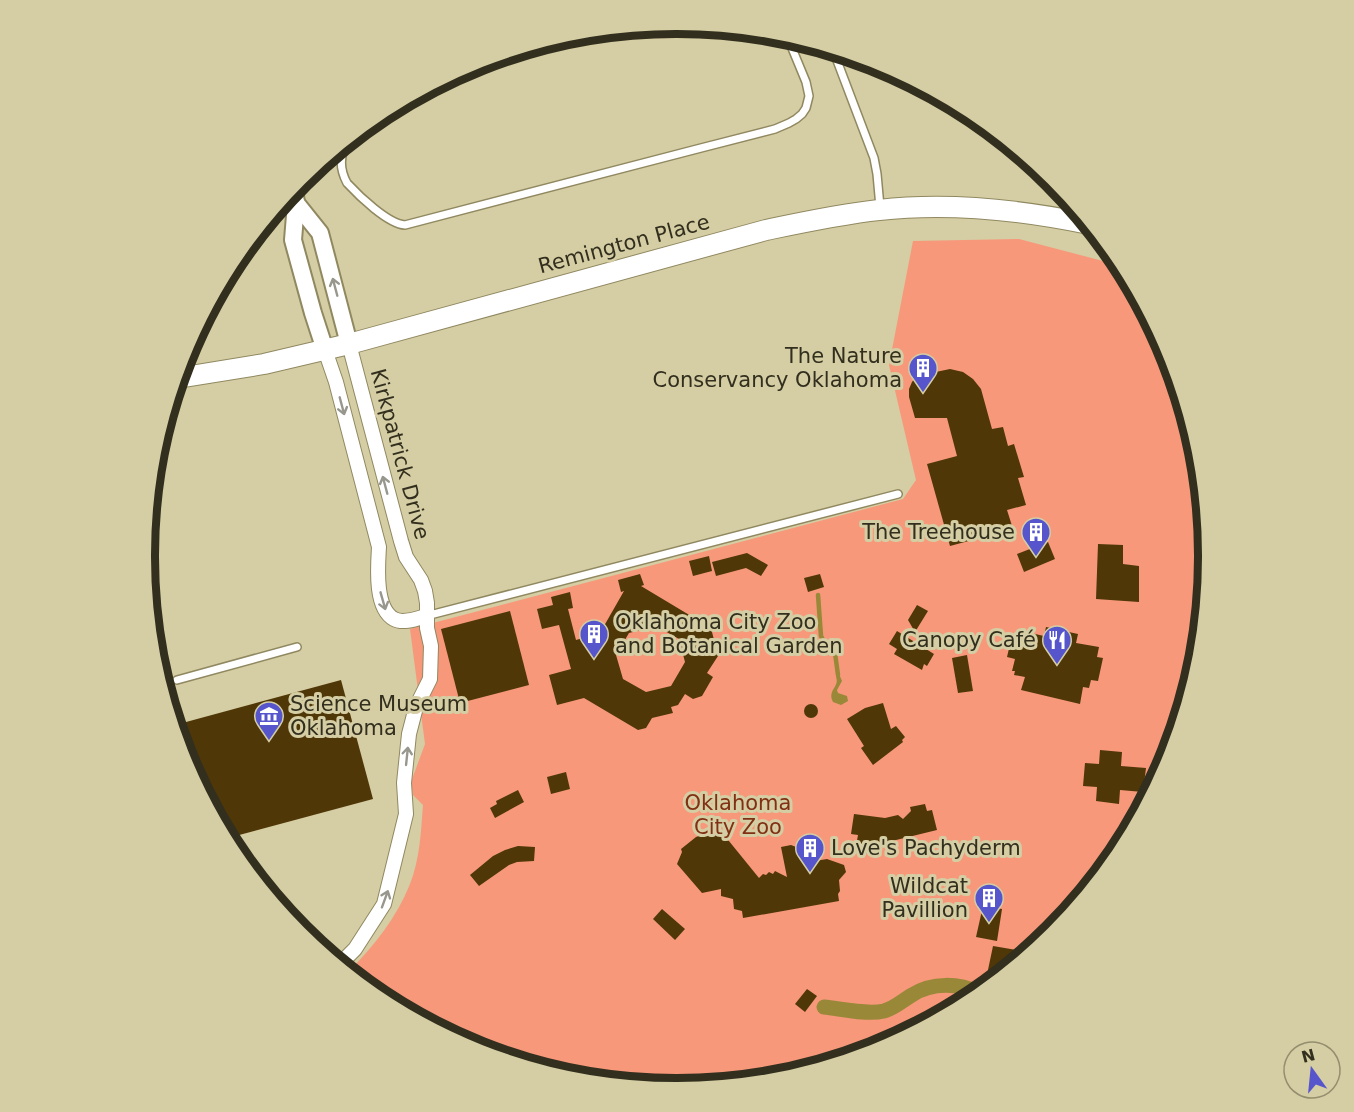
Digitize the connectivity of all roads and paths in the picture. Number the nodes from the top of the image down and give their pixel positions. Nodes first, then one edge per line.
1 (792, 48) edge
2 (837, 59) edge
3 (341, 158) edge
4 (297, 199) edge
5 (295, 201) edge
6 (880, 210) junction
7 (1077, 221) edge
8 (349, 344) junction
9 (325, 350) junction
10 (187, 376) edge
11 (898, 494) dead end
12 (426, 616) junction
13 (297, 647) dead end
14 (177, 680) dead end
15 (346, 958) edge

1 - 3 lane
2 - 6 lane
8 -> 4 street
5 - 9 street
6 - 7 main road, Remington Place
6 - 8 main road, Remington Place
8 - 9 main road, Remington Place
12 -> 8 street, Kirkpatrick Drive
9 - 10 main road, Remington Place
9 -> 12 street, Kirkpatrick Drive
11 - 12 lane
15 -> 12 street
13 - 14 lane

